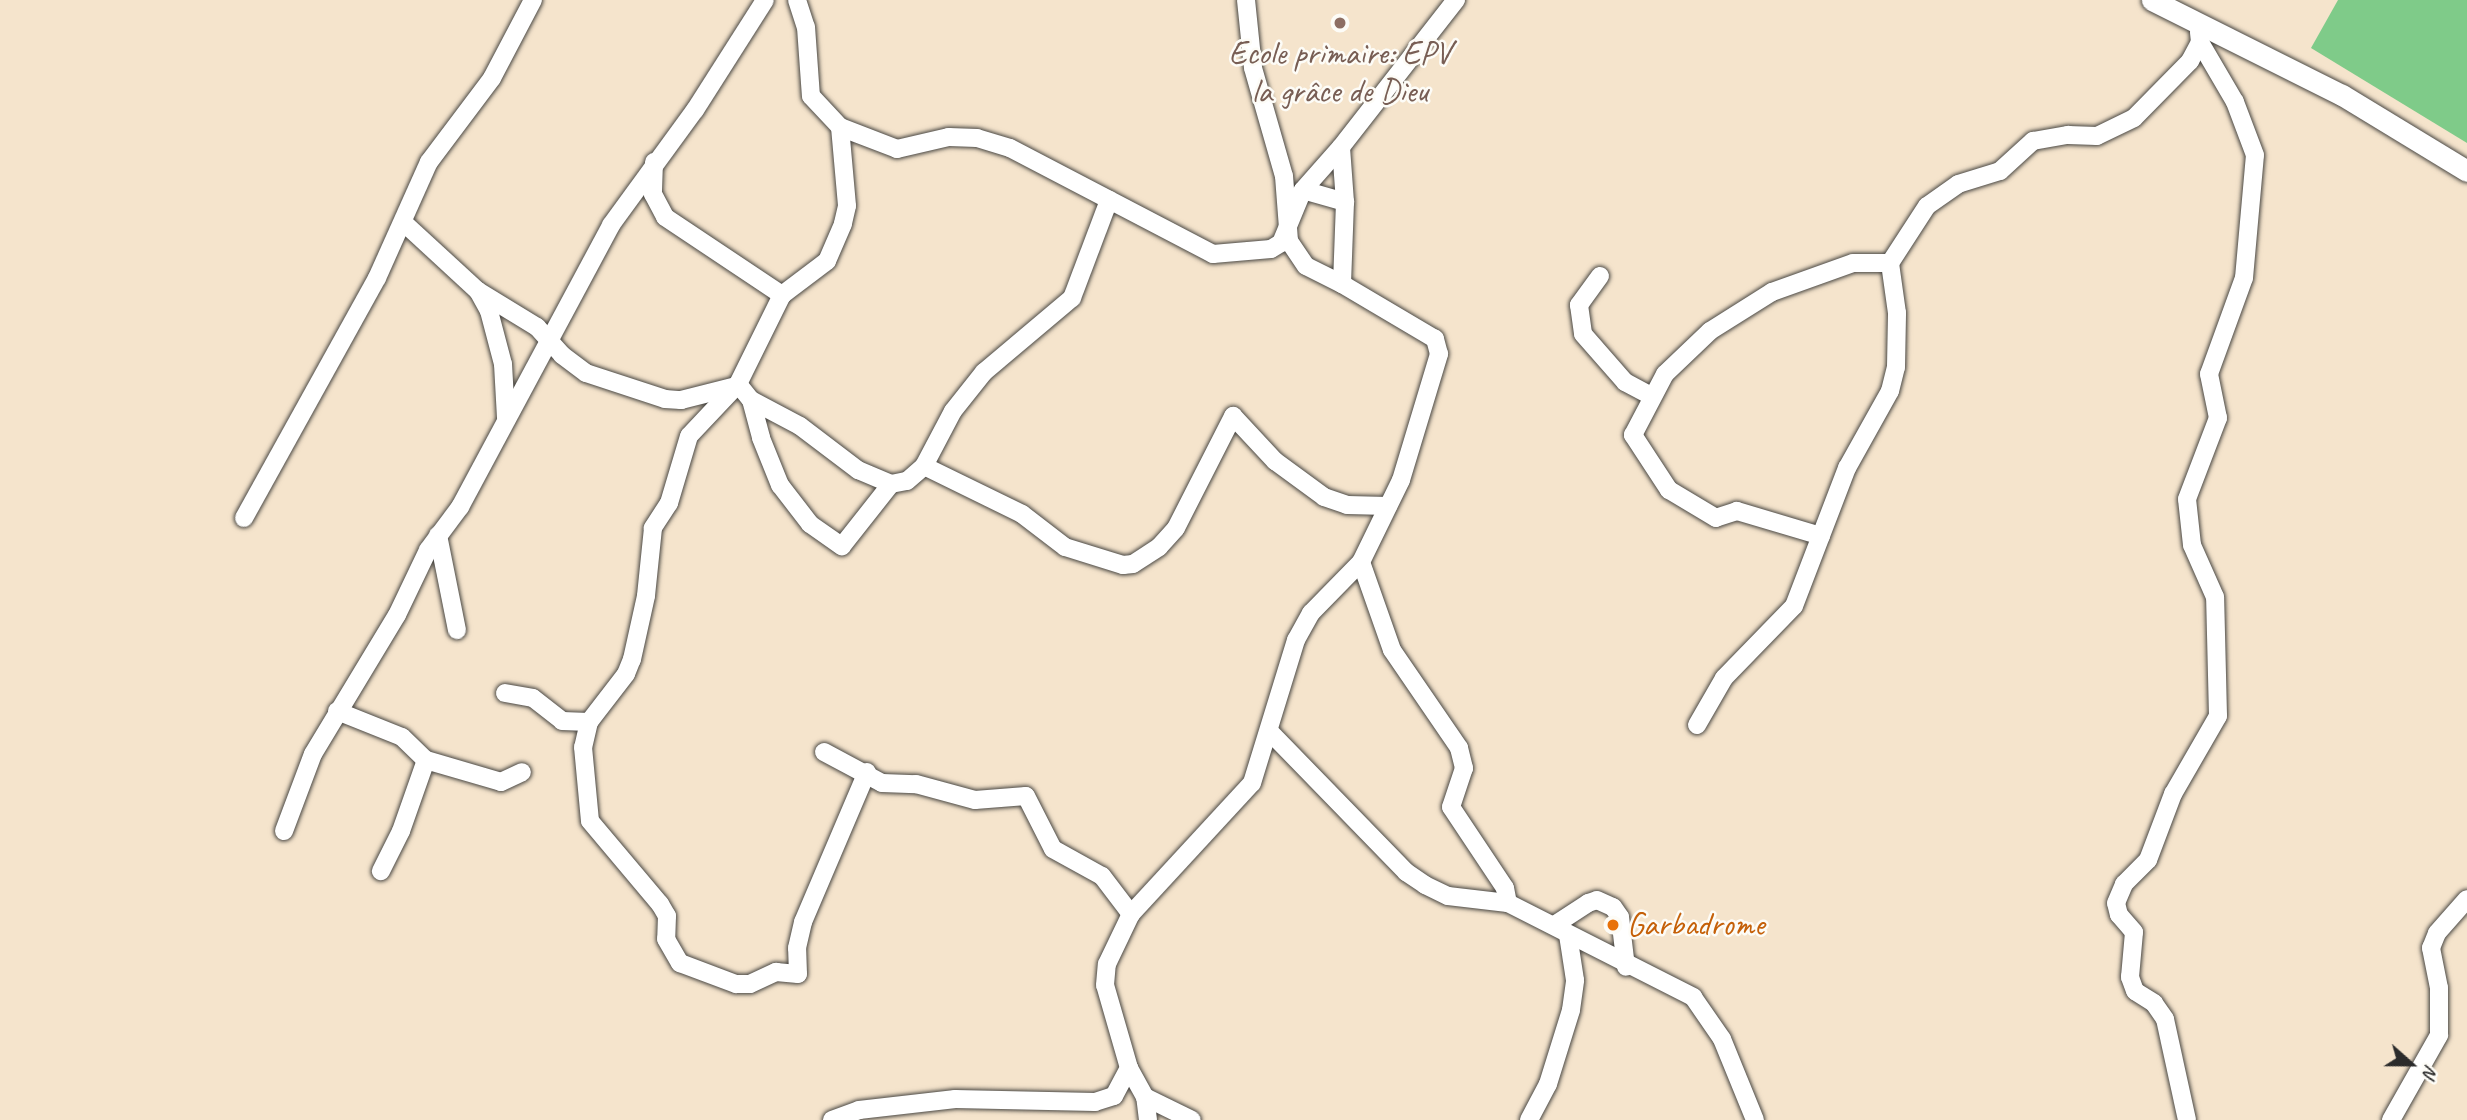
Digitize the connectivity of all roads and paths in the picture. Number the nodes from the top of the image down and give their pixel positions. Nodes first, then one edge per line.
1 (533, 0) edge
2 (765, 0) edge
3 (797, 0) edge
4 (1246, 0) edge
5 (1456, 0) edge
6 (2152, 0) edge
7 (2200, 33) junction
8 (840, 127) junction
9 (1341, 148) junction
10 (654, 162) junction
11 (2467, 171) edge
12 (1303, 190) junction
13 (1109, 200) junction
14 (1345, 202) junction
15 (1289, 220) junction
16 (403, 222) junction
17 (1890, 263) junction
18 (1600, 276) dead end
19 (1342, 284) junction
20 (478, 291) junction
21 (782, 295) junction
22 (551, 340) junction
23 (737, 385) junction
24 (1651, 396) junction
25 (751, 400) junction
26 (506, 418) junction
27 (924, 466) junction
28 (891, 484) junction
29 (1388, 506) junction
30 (244, 519) dead end
31 (438, 535) junction
32 (1821, 536) junction
33 (1361, 562) junction
34 (457, 630) dead end
35 (505, 693) dead end
36 (337, 711) junction
37 (589, 722) junction
38 (1697, 725) dead end
39 (1269, 732) junction
40 (824, 752) dead end
41 (426, 760) junction
42 (522, 772) dead end
43 (866, 772) junction
44 (284, 831) dead end
45 (381, 871) dead end
46 (2467, 900) edge
47 (1508, 903) junction
48 (1132, 914) junction
49 (1562, 929) junction
50 (1626, 967) junction
51 (1129, 1068) junction
52 (1145, 1097) junction
53 (832, 1120) edge
54 (1147, 1120) edge
55 (1192, 1120) edge
56 (1530, 1120) edge
57 (1755, 1120) edge
58 (2187, 1120) edge
59 (2391, 1120) edge

1 - 16 street
2 - 10 street
3 - 8 street
4 - 15 street
5 - 9 street
6 - 7 street
7 - 11 street
7 - 17 street
7 - 58 street
8 - 13 street
8 - 21 street
9 - 12 street
9 - 14 street
10 - 21 street
10 - 22 street
12 - 14 street
12 - 15 street
13 - 15 street
13 - 27 street
14 - 19 street
15 - 19 street
16 - 20 street
16 - 30 street
17 - 24 street
17 - 32 street
18 - 24 street
19 - 29 street
20 - 22 street
20 - 26 street
21 - 23 street
22 - 23 street
22 - 26 street
23 - 25 street
23 - 37 street
24 - 32 street
25 - 28 street
25 - 28 street
26 - 31 street
27 - 28 street
27 - 29 street
29 - 33 street
31 - 34 street
31 - 36 street
32 - 38 street
33 - 39 street
33 - 47 street
35 - 37 street
36 - 41 street
36 - 44 street
37 - 43 street
39 - 47 street
39 - 48 street
40 - 43 street
41 - 42 street
41 - 45 street
43 - 48 street
46 - 59 street
47 - 49 street
48 - 51 street
49 - 50 street
49 - 50 street
49 - 56 street
50 - 57 street
51 - 52 street
51 - 53 street
52 - 54 street
52 - 55 street

